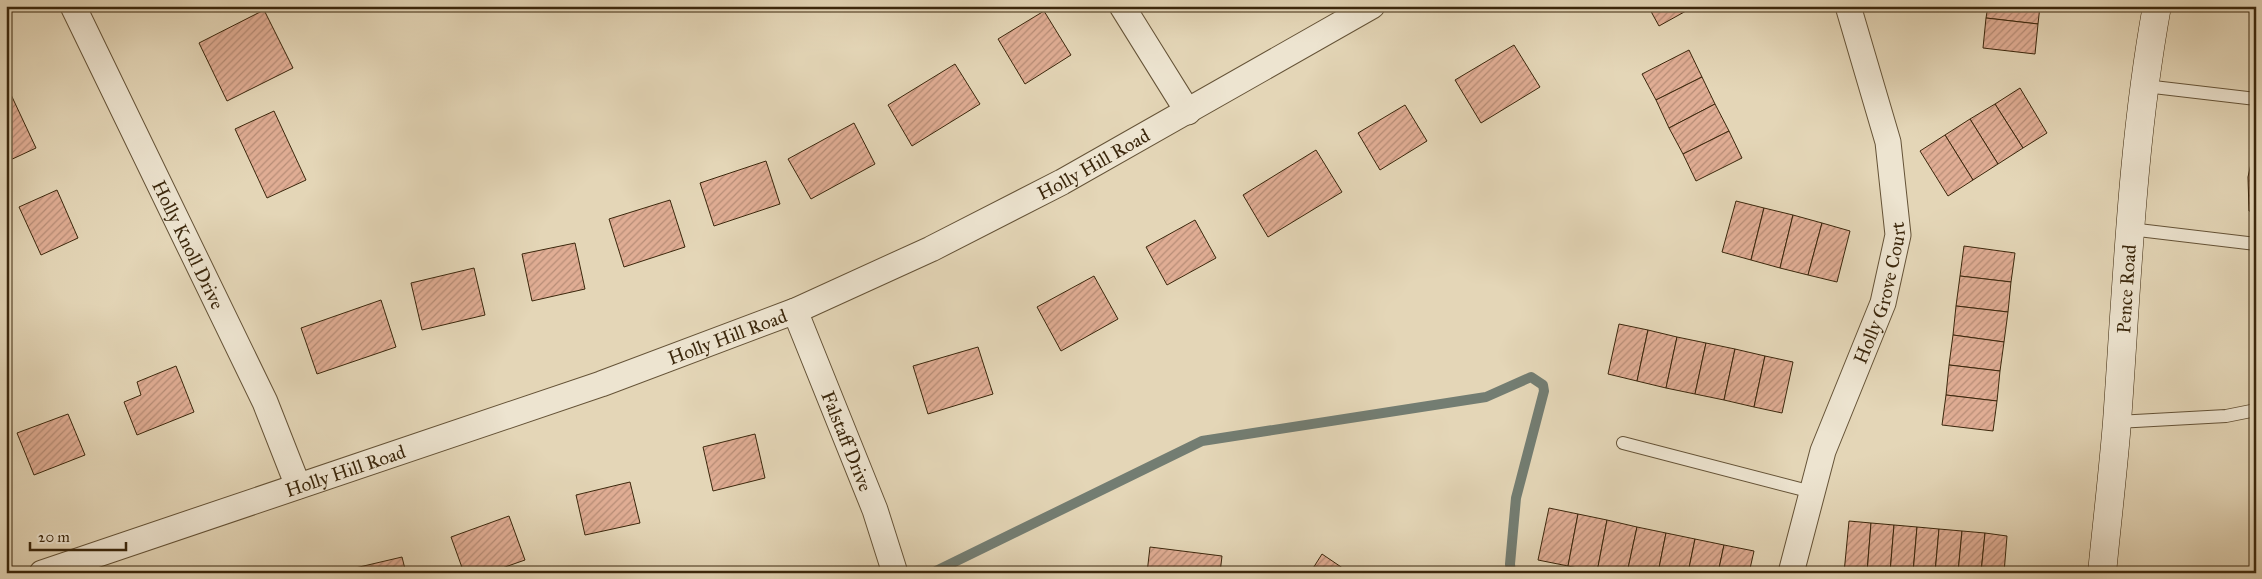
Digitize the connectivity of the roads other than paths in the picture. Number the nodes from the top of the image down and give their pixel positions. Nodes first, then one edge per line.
1 (73, 6) edge
2 (1122, 6) edge
3 (1372, 6) edge
4 (1848, 6) edge
5 (2157, 6) edge
6 (2145, 86) junction
7 (2256, 99) edge
8 (1188, 112) junction
9 (2130, 229) junction
10 (2256, 244) edge
11 (795, 312) junction
12 (2256, 410) edge
13 (2117, 422) junction
14 (1623, 443) dead end
15 (298, 486) junction
16 (1812, 492) junction
17 (42, 573) edge
18 (894, 573) edge
19 (1791, 573) edge
20 (2102, 573) edge

1 - 15 street, Holly Knoll Drive
2 - 8 street
3 - 8 street, Holly Hill Road
4 - 16 street, Holly Grove Court
5 - 6 street, Pence Road
6 - 7 lane
6 - 9 street, Pence Road
8 - 11 street, Holly Hill Road
9 - 10 lane
9 - 13 street, Pence Road
11 - 15 street, Holly Hill Road
11 - 18 street, Falstaff Drive
12 - 13 lane
13 - 20 street, Pence Road
14 - 16 lane
15 - 17 street, Holly Hill Road
16 - 19 street, Holly Grove Court

